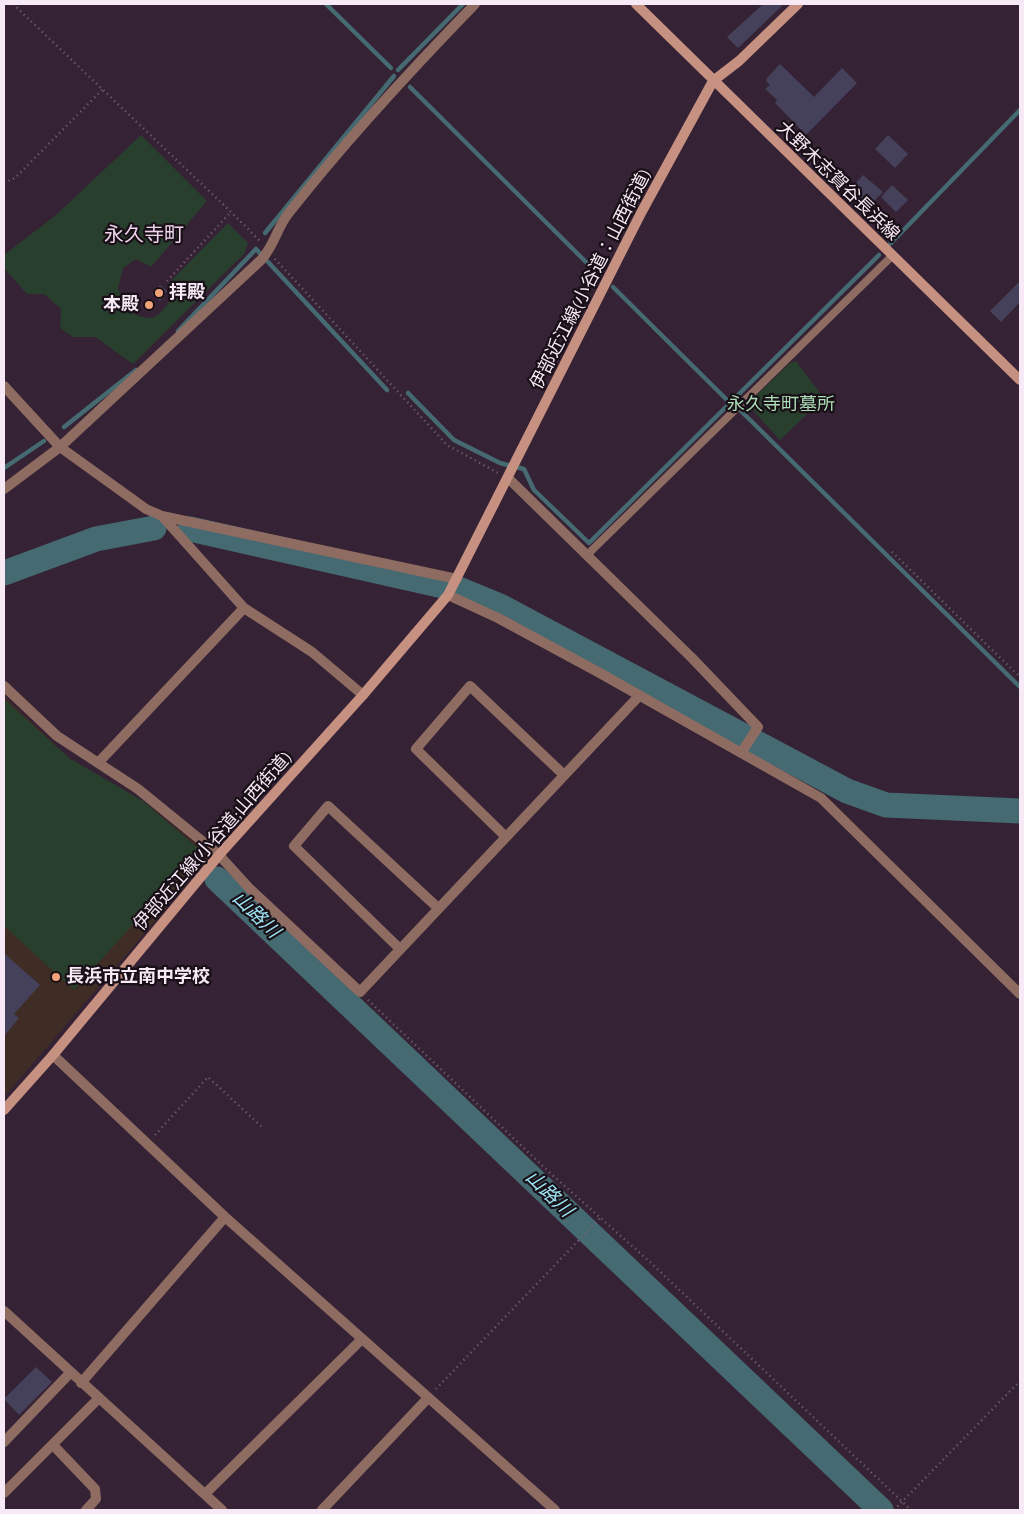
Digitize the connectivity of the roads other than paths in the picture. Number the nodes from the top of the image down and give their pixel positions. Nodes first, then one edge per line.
1 (475, 4) edge
2 (636, 4) edge
3 (798, 4) edge
4 (713, 81) junction
5 (892, 256) junction
6 (1020, 380) edge
7 (4, 386) edge
8 (60, 447) junction
9 (508, 478) junction
10 (4, 489) edge
11 (162, 516) junction
12 (588, 554) junction
13 (456, 581) junction
14 (448, 595) junction
15 (244, 608) junction
16 (4, 686) edge
17 (363, 695) junction
18 (639, 696) junction
19 (741, 752) junction
20 (98, 763) junction
21 (564, 775) junction
22 (506, 837) junction
23 (220, 855) junction
24 (438, 908) junction
25 (400, 949) junction
26 (1020, 994) edge
27 (53, 1055) junction
28 (4, 1110) edge
29 (225, 1217) junction
30 (4, 1311) edge
31 (362, 1339) junction
32 (70, 1373) junction
33 (81, 1383) junction
34 (428, 1398) junction
35 (98, 1399) junction
36 (4, 1442) edge
37 (53, 1444) junction
38 (4, 1493) edge
39 (205, 1494) junction
40 (86, 1510) edge
41 (222, 1510) edge
42 (322, 1510) edge
43 (555, 1510) edge

1 - 8 street
2 - 4 main road, 大野木志賀谷長浜線
3 - 4 main road, 伊部近江線(小谷道：山西街道)
4 - 5 main road, 大野木志賀谷長浜線
4 - 9 main road, 伊部近江線(小谷道：山西街道)
5 - 6 main road, 大野木志賀谷長浜線
5 - 12 lane
7 - 8 street
8 - 10 street
8 - 11 street
9 - 12 street
9 - 13 main road, 伊部近江線(小谷道：山西街道)
11 - 13 street
11 - 15 street
12 - 19 street
13 - 14 main road, 伊部近江線(小谷道：山西街道)
14 - 17 main road, 伊部近江線(小谷道;山西街道)
14 - 18 street
15 - 17 street
15 - 20 street
16 - 20 street
17 - 23 main road, 伊部近江線(小谷道;山西街道)
18 - 19 street
18 - 21 street
19 - 26 street
20 - 23 street
21 - 22 street
21 - 22 street
22 - 24 street
23 - 25 street
23 - 27 main road, 伊部近江線(小谷道;山西街道)
24 - 25 street
24 - 25 street
27 - 28 main road, 伊部近江線(小谷道;山西街道)
27 - 29 street
29 - 31 street
29 - 33 street
30 - 32 street
31 - 34 street
31 - 39 street
32 - 33 street
32 - 36 street
33 - 35 street
34 - 42 street
34 - 43 street
35 - 37 street
35 - 39 street
37 - 38 street
37 - 40 street
39 - 41 street

